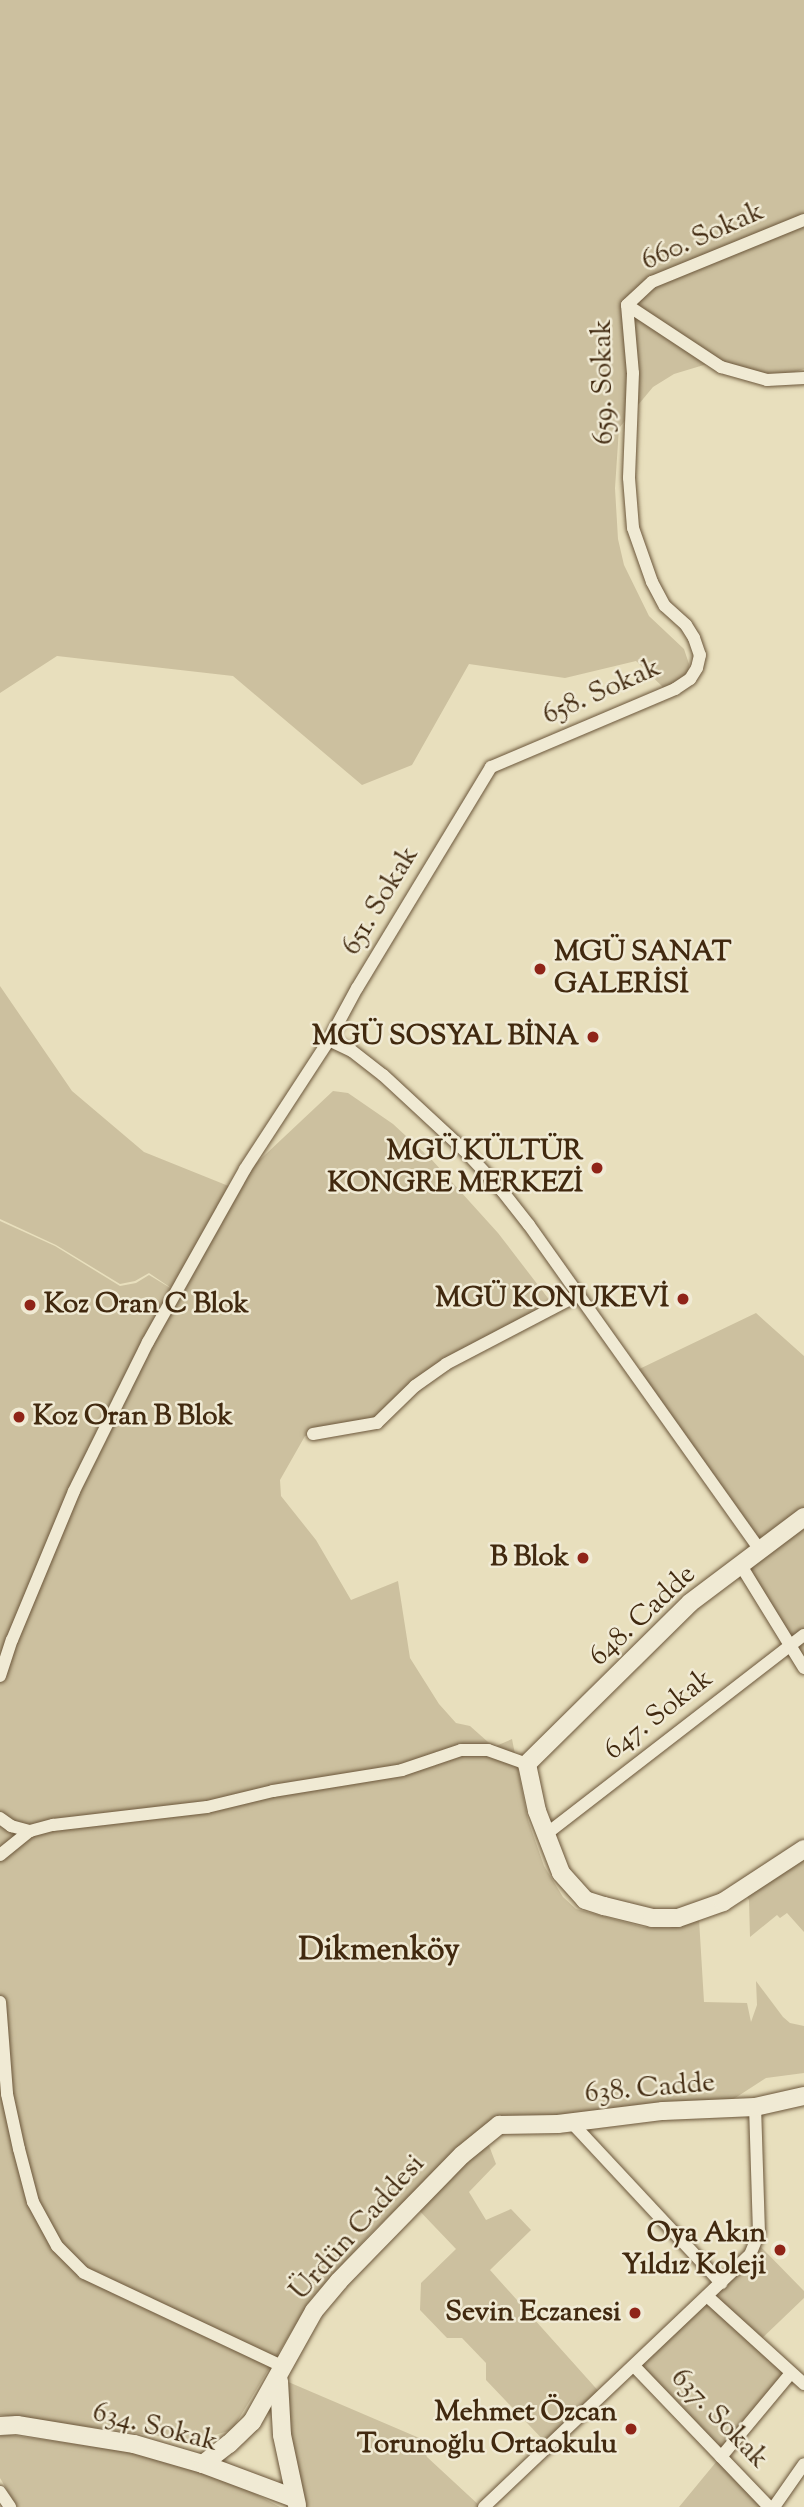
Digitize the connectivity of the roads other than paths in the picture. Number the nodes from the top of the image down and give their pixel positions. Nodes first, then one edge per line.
1 (804, 220) edge
2 (627, 305) junction
3 (804, 378) edge
4 (666, 606) joint
5 (491, 767) joint
6 (329, 1040) junction
7 (578, 1295) junction
8 (313, 1434) dead end
9 (804, 1517) edge
10 (760, 1550) junction
11 (740, 1564) junction
12 (804, 1634) edge
13 (790, 1644) junction
14 (804, 1668) edge
15 (0, 1676) edge
16 (527, 1764) junction
17 (0, 1818) edge
18 (30, 1831) junction
19 (545, 1835) junction
20 (804, 1849) edge
21 (0, 1855) edge
22 (0, 2002) edge
23 (804, 2096) edge
24 (755, 2107) junction
25 (572, 2123) junction
26 (499, 2125) joint
27 (721, 2283) junction
28 (707, 2296) junction
29 (634, 2366) junction
30 (282, 2372) junction
31 (791, 2373) junction
32 (804, 2384) edge
33 (0, 2426) edge
34 (721, 2457) junction
35 (203, 2464) junction
36 (804, 2464) edge
37 (0, 2493) edge
38 (296, 2502) edge
39 (10, 2507) edge
40 (484, 2507) edge
41 (772, 2507) edge

1 - 2 street, 660. Sokak
2 - 3 street, 659. Sokak
2 - 4 street, 659. Sokak
4 - 5 street, 658. Sokak
5 - 6 street, 651. Sokak
6 - 7 street
6 - 15 street, 651. Sokak
7 - 8 street
7 - 10 street
9 - 10 street, 648. Cadde
10 - 11 street, 648. Cadde
11 - 13 street
11 - 16 street, 648. Cadde
12 - 13 street, 647. Sokak
13 - 14 street
13 - 19 street, 647. Sokak
16 - 18 street
16 - 19 street
17 - 18 street
18 - 21 street
19 - 20 street
22 - 30 street
23 - 24 street, 638. Cadde
24 - 25 street, 638. Cadde
24 - 27 street
25 - 26 street, 638. Cadde
25 - 27 street
26 - 30 street, Ürdün Caddesi
27 - 28 street
28 - 29 street
28 - 31 street
29 - 34 street, 637. Sokak
29 - 40 street
30 - 35 street, Ürdün Caddesi
30 - 38 street
31 - 32 street
31 - 34 street
33 - 35 street, 634. Sokak
34 - 41 street, 637. Sokak
35 - 38 street, 634. Sokak
36 - 41 street
37 - 39 street

